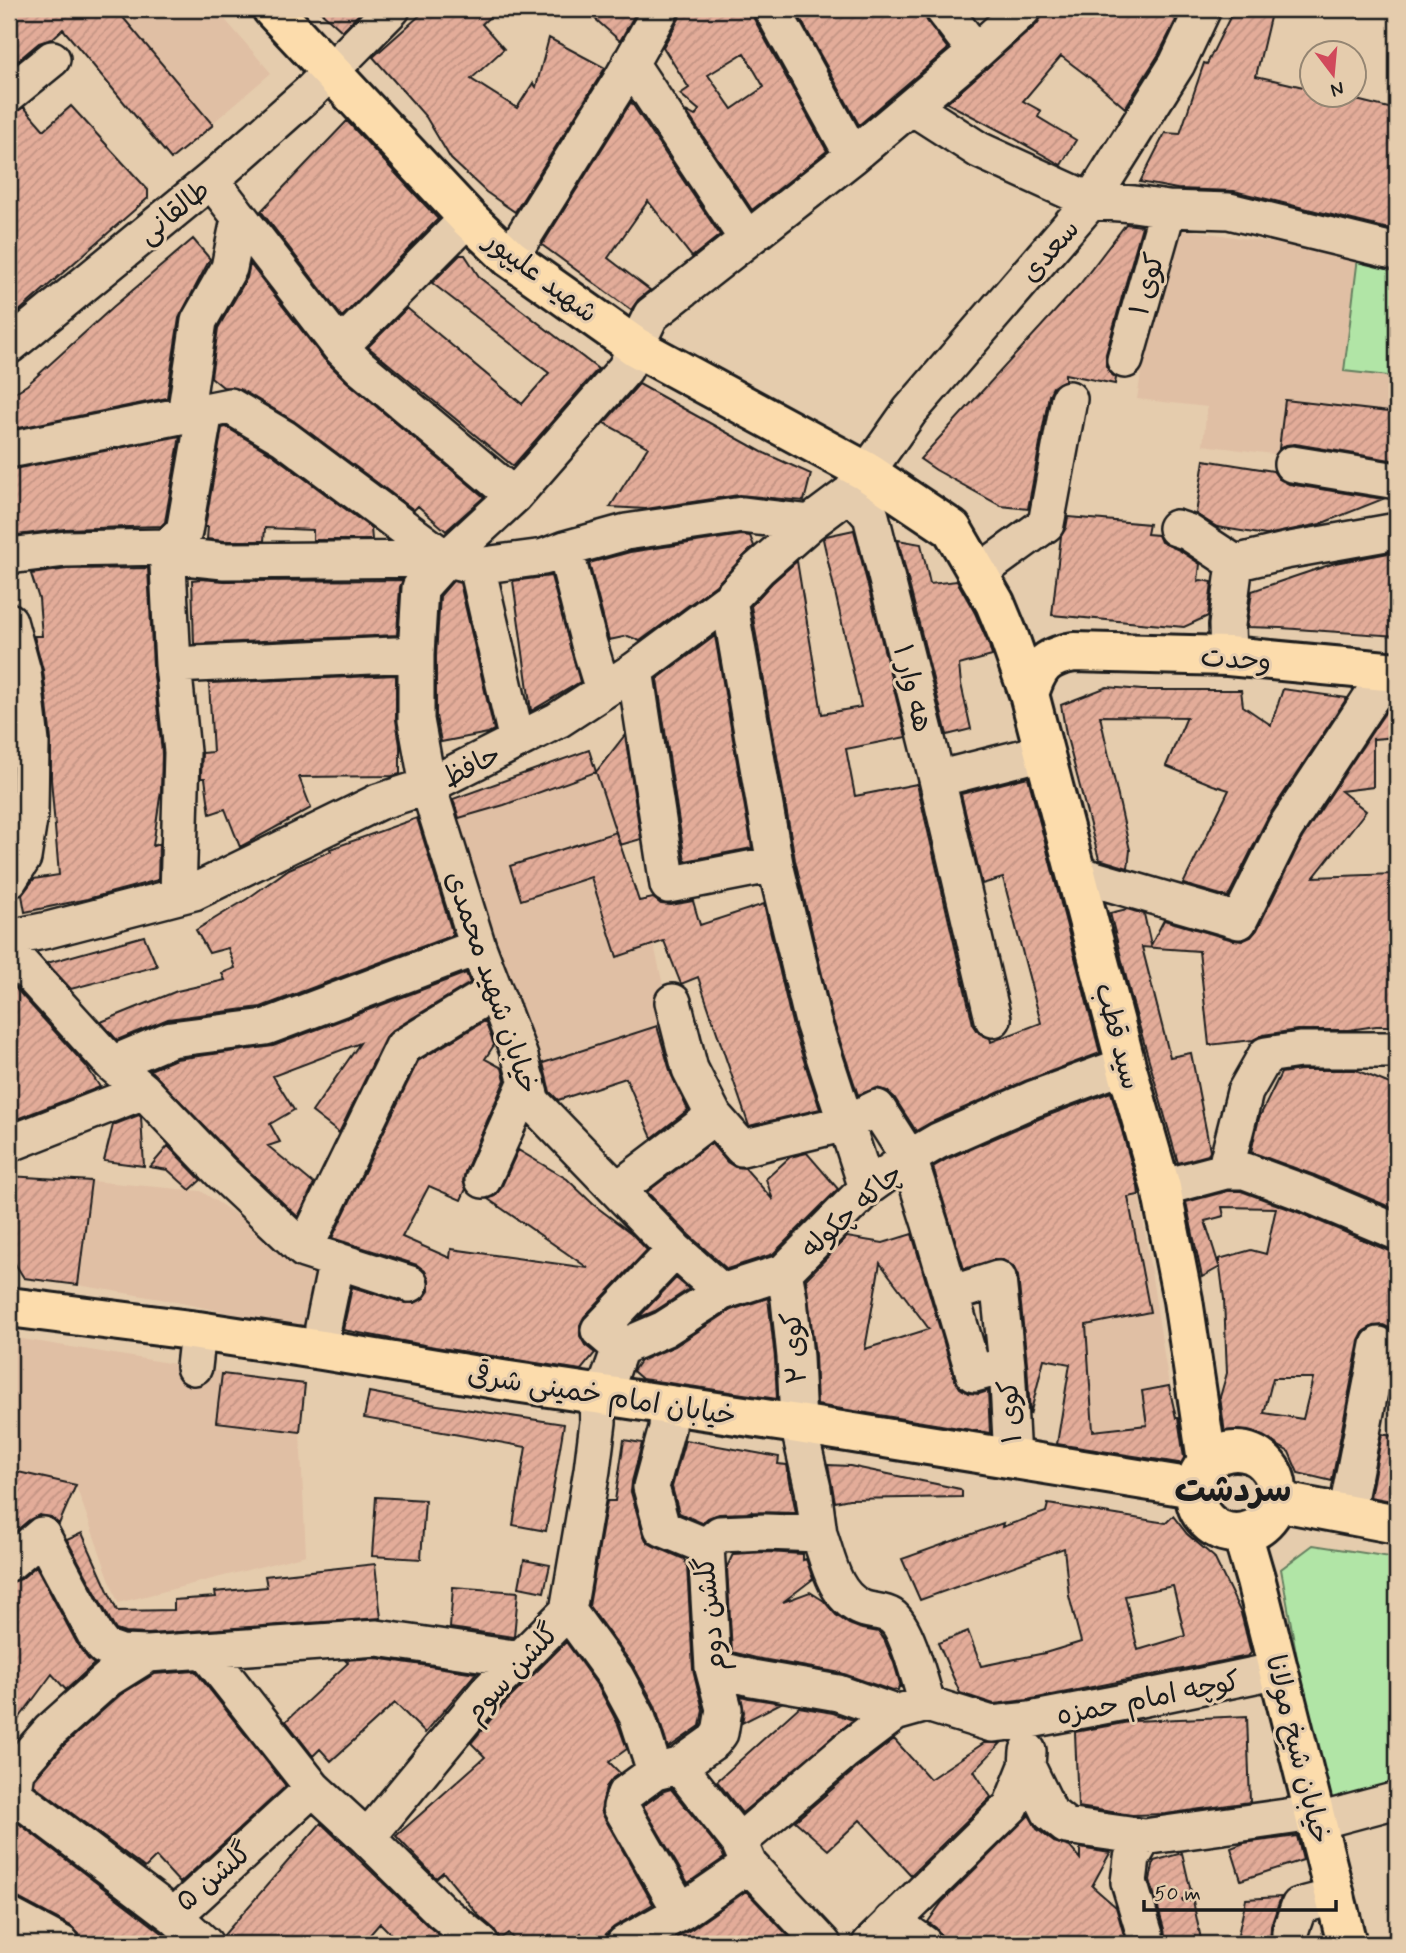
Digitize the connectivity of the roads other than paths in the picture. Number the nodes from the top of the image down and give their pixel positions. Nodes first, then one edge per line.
1 (272, 9) edge
2 (392, 9) edge
3 (661, 9) edge
4 (772, 9) edge
5 (943, 9) edge
6 (1023, 9) edge
7 (1203, 9) edge
8 (976, 52) junction
9 (52, 59) dead end
10 (630, 63) junction
11 (330, 70) junction
12 (9, 94) edge
13 (912, 107) junction
14 (853, 156) junction
15 (211, 180) junction
16 (1091, 201) junction
17 (1168, 209) junction
18 (468, 218) junction
19 (239, 219) junction
20 (747, 239) junction
21 (1397, 252) edge
22 (510, 258) junction
23 (9, 346) edge
24 (340, 347) junction
25 (636, 347) junction
26 (1125, 360) dead end
27 (1069, 398) dead end
28 (195, 413) junction
29 (9, 450) edge
30 (1292, 464) dead end
31 (1397, 481) edge
32 (863, 494) junction
33 (514, 496) junction
34 (810, 523) junction
35 (1176, 528) dead end
36 (1397, 531) edge
37 (1024, 540) junction
38 (1060, 545) dead end
39 (167, 547) junction
40 (565, 549) junction
41 (9, 556) edge
42 (461, 563) junction
43 (1235, 563) junction
44 (991, 598) junction
45 (729, 600) junction
46 (9, 621) edge
47 (1074, 652) junction
48 (416, 654) junction
49 (1228, 656) junction
50 (173, 665) junction
51 (635, 670) junction
52 (1389, 671) edge
53 (603, 690) junction
54 (1029, 694) junction
55 (517, 741) junction
56 (1031, 756) junction
57 (937, 779) junction
58 (428, 786) junction
59 (775, 864) junction
60 (1077, 874) junction
61 (9, 880) edge
62 (178, 896) junction
63 (9, 938) edge
64 (478, 947) junction
65 (9, 951) edge
66 (495, 991) junction
67 (673, 1002) dead end
68 (993, 1019) dead end
69 (1396, 1052) edge
70 (112, 1064) junction
71 (1126, 1065) junction
72 (527, 1081) junction
73 (144, 1091) junction
74 (714, 1116) junction
75 (846, 1123) junction
76 (9, 1144) edge
77 (909, 1158) junction
78 (1225, 1171) junction
79 (483, 1180) dead end
80 (867, 1188) junction
81 (1161, 1188) junction
82 (617, 1190) junction
83 (1397, 1232) edge
84 (304, 1250) junction
85 (675, 1250) junction
86 (337, 1261) junction
87 (784, 1272) junction
88 (410, 1284) dead end
89 (722, 1292) junction
90 (951, 1294) junction
91 (9, 1307) edge
92 (1379, 1345) dead end
93 (620, 1348) junction
94 (322, 1350) junction
95 (1006, 1365) junction
96 (597, 1394) junction
97 (668, 1405) junction
98 (798, 1424) junction
99 (1012, 1459) junction
100 (1200, 1475) junction
101 (1276, 1501) junction
102 (1346, 1515) junction
103 (1397, 1524) edge
104 (819, 1534) junction
105 (1246, 1544) junction
106 (706, 1546) junction
107 (9, 1563) edge
108 (568, 1611) junction
109 (205, 1651) junction
110 (148, 1654) junction
111 (521, 1658) junction
112 (713, 1668) junction
113 (1272, 1672) junction
114 (911, 1708) junction
115 (1030, 1720) junction
116 (1027, 1766) junction
117 (667, 1769) junction
118 (313, 1788) junction
119 (11, 1792) edge
120 (1397, 1800) edge
121 (1314, 1813) junction
122 (1144, 1837) junction
123 (368, 1838) junction
124 (744, 1853) junction
125 (1336, 1896) junction
126 (681, 1912) junction
127 (9, 1916) edge
128 (174, 1916) junction
129 (881, 1933) edge
130 (62, 1944) edge
131 (205, 1944) edge
132 (481, 1944) edge
133 (624, 1944) edge
134 (823, 1944) edge
135 (924, 1944) edge
136 (1146, 1944) edge
137 (1290, 1944) edge
138 (1347, 1944) edge

1 - 11 main road, شهید علیپور
2 - 11 street, طالقانی
3 - 10 street
4 - 14 street
5 - 8 street
6 - 8 street, خیابان شهید محمدی
7 - 16 street, سعدی
8 - 13 street, خیابان شهید محمدی
9 - 12 street
10 - 20 street
10 - 22 street
11 - 15 street, طالقانی
11 - 18 main road, شهید علیپور
13 - 14 street, خیابان شهید محمدی
13 - 16 street
14 - 20 street, خیابان شهید محمدی
15 - 19 street
15 - 23 street, طالقانی
16 - 17 street
16 - 32 street, سعدی
17 - 21 street
17 - 26 street, کوی ۱
18 - 22 main road, شهید علیپور
18 - 24 street
19 - 24 street
19 - 28 street
20 - 25 street, خیابان شهید محمدی
22 - 25 main road, شهید علیپور
24 - 33 street
25 - 32 main road, شهید علیپور
25 - 33 street, خیابان شهید محمدی
27 - 37 street
28 - 29 street
28 - 39 street
28 - 42 street
30 - 31 street
32 - 34 street, حافظ
32 - 44 main road, شهید علیپور
32 - 57 street, هه وار ۱
33 - 42 street, خیابان شهید محمدی
34 - 40 street
34 - 45 street, حافظ
35 - 43 street
36 - 43 street
37 - 38 street
37 - 44 street
39 - 41 street
39 - 42 street
39 - 50 street
40 - 42 street
40 - 53 street
42 - 48 street, خیابان شهید محمدی
42 - 55 street
43 - 49 street
44 - 47 main road
44 - 54 main road, سید قطب
45 - 51 street, حافظ
45 - 59 street
46 - 61 street
47 - 49 main road, وحدت
47 - 54 main road
48 - 50 street
48 - 58 street, خیابان شهید محمدی
49 - 52 main road, وحدت
50 - 62 street
51 - 53 street, حافظ
51 - 59 street
52 - 60 street
53 - 55 street, حافظ
54 - 56 main road, سید قطب
55 - 58 street, حافظ
56 - 57 street
56 - 60 main road, سید قطب
57 - 68 street, هه وار ۱
58 - 62 street, حافظ
58 - 64 street, خیابان شهید محمدی
59 - 75 street
60 - 71 main road, سید قطب
62 - 63 street, حافظ
64 - 66 street, خیابان شهید محمدی
64 - 70 street
65 - 70 street
66 - 72 street, خیابان شهید محمدی
66 - 84 street
67 - 74 street
69 - 78 street
70 - 73 street
71 - 77 street, چاکه چکوله
71 - 81 main road, سید قطب
72 - 79 street
72 - 82 street, خیابان شهید محمدی
73 - 76 street
73 - 84 street
74 - 75 street
74 - 82 street
75 - 77 street
75 - 80 street
77 - 80 street, چاکه چکوله
77 - 90 street
78 - 81 street
78 - 83 street
80 - 87 street, چاکه چکوله
81 - 100 main road, سید قطب
82 - 85 street, خیابان شهید محمدی
84 - 86 street
85 - 89 street, خیابان شهید محمدی
85 - 93 street
86 - 88 street
86 - 94 street
87 - 89 street, چاکه چکوله
87 - 98 street, کوی ۲
89 - 93 street, چاکه چکوله
90 - 95 street, کوی ۱
90 - 95 street, کوی ۱
91 - 94 main road, خیابان امام خمینی شرقی
92 - 102 street
93 - 96 street
94 - 96 main road, خیابان امام خمینی شرقی
95 - 99 street, کوی ۱
96 - 97 main road, خیابان امام خمینی شرقی
96 - 108 street, گلشن سوم
97 - 98 main road, خیابان امام خمینی شرقی
97 - 106 street, گلشن دوم
98 - 99 main road, خیابان امام خمینی شرقی
98 - 104 street, کوی ۲
99 - 100 main road, خیابان امام خمینی شرقی
100 - 101 main road
100 - 105 main road
101 - 102 main road
101 - 105 main road
102 - 103 main road
102 - 105 main road
104 - 106 street
104 - 114 street, کوی ۲
105 - 113 main road, خیابان شیخ مولانا
106 - 112 street, گلشن دوم
107 - 110 street
108 - 111 street, گلشن سوم
108 - 117 street
109 - 110 street
109 - 111 street
109 - 118 street
110 - 119 street
111 - 123 street, گلشن سوم
112 - 114 street, کوچه امام حمزه
112 - 117 street, گلشن دوم
113 - 115 street, کوچه امام حمزه
113 - 121 main road, خیابان شیخ مولانا
114 - 115 street, کوچه امام حمزه
114 - 124 street
115 - 116 street
116 - 122 street
116 - 129 street
117 - 124 street
117 - 126 street, گلشن دوم
118 - 123 street
118 - 128 street, گلشن ۵
119 - 128 street, گلشن ۵
120 - 121 street
121 - 122 street
121 - 125 main road, خیابان شیخ مولانا
122 - 136 street
123 - 132 street
124 - 126 street
124 - 134 street
125 - 137 street
125 - 138 main road, خیابان شیخ مولانا
126 - 133 street
127 - 130 street
128 - 131 street
129 - 135 street

